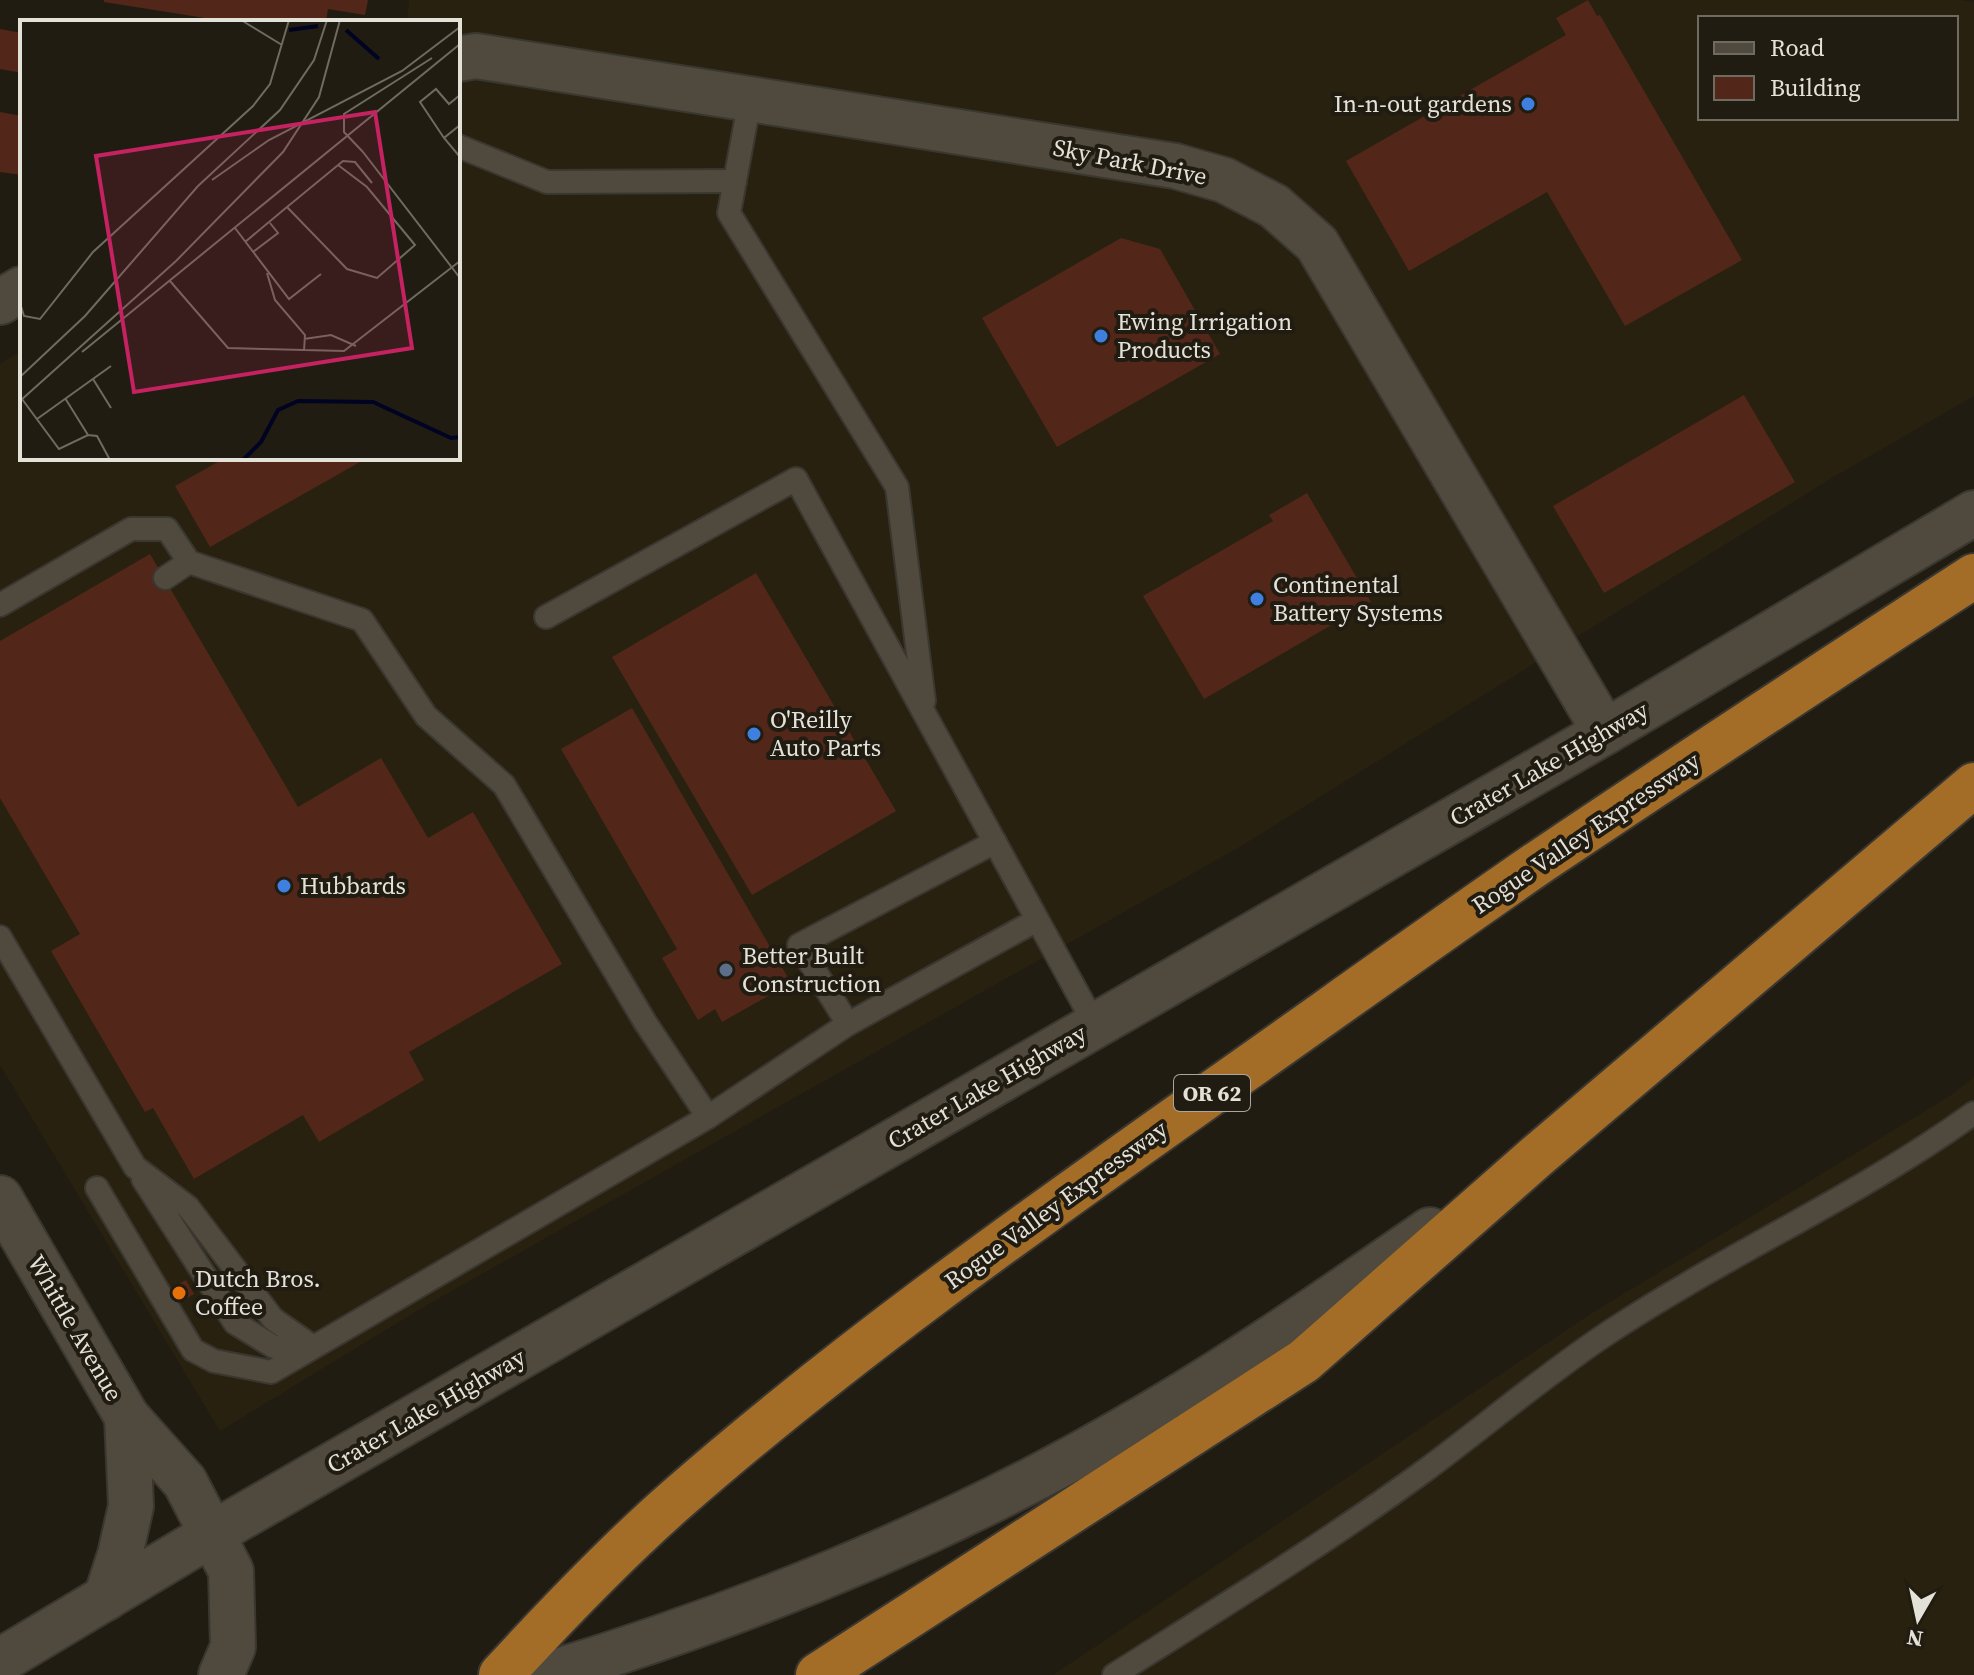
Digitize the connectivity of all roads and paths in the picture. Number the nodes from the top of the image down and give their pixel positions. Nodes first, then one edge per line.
1 (460, 59) edge
2 (750, 99) junction
3 (460, 147) edge
4 (735, 181) junction
5 (20, 290) edge
6 (0, 302) edge
7 (1974, 513) edge
8 (189, 562) junction
9 (1974, 576) edge
10 (165, 578) dead end
11 (0, 605) edge
12 (546, 617) dead end
13 (925, 714) junction
14 (1605, 732) junction
15 (1974, 785) edge
16 (995, 842) junction
17 (1037, 920) junction
18 (0, 937) edge
19 (848, 1024) junction
20 (1095, 1025) junction
21 (1974, 1113) edge
22 (708, 1117) junction
23 (1537, 1156) junction
24 (135, 1167) junction
25 (97, 1188) dead end
26 (0, 1198) edge
27 (313, 1347) junction
28 (127, 1417) junction
29 (212, 1534) junction
30 (106, 1598) junction
31 (0, 1661) edge
32 (565, 1669) edge
33 (221, 1675) edge
34 (501, 1675) edge
35 (818, 1675) edge
36 (1114, 1675) edge

1 - 2 main road, Sky Park Drive
2 - 4 lane
2 - 14 main road, Sky Park Drive
3 - 4 lane
4 - 13 lane
5 - 6 main road
7 - 14 main road, Crater Lake Highway
8 - 10 lane
8 - 11 lane
8 - 22 lane
9 - 34 highway, Rogue Valley Expressway / OR 62
12 - 13 lane
13 - 16 lane
14 - 20 main road, Crater Lake Highway
15 - 23 highway
16 - 17 lane
16 - 19 lane
17 - 19 lane
17 - 20 lane
18 - 24 lane
19 - 22 lane
20 - 29 main road, Crater Lake Highway
21 - 36 lane
22 - 27 lane
23 - 32 main road
23 - 35 highway
24 - 27 lane
24 - 27 lane
25 - 27 lane
26 - 28 main road, Whittle Avenue
28 - 29 main road, Whittle Avenue
28 - 30 main road
29 - 30 main road, Crater Lake Highway
29 - 33 main road, Whittle Avenue
30 - 31 main road, Crater Lake Highway

